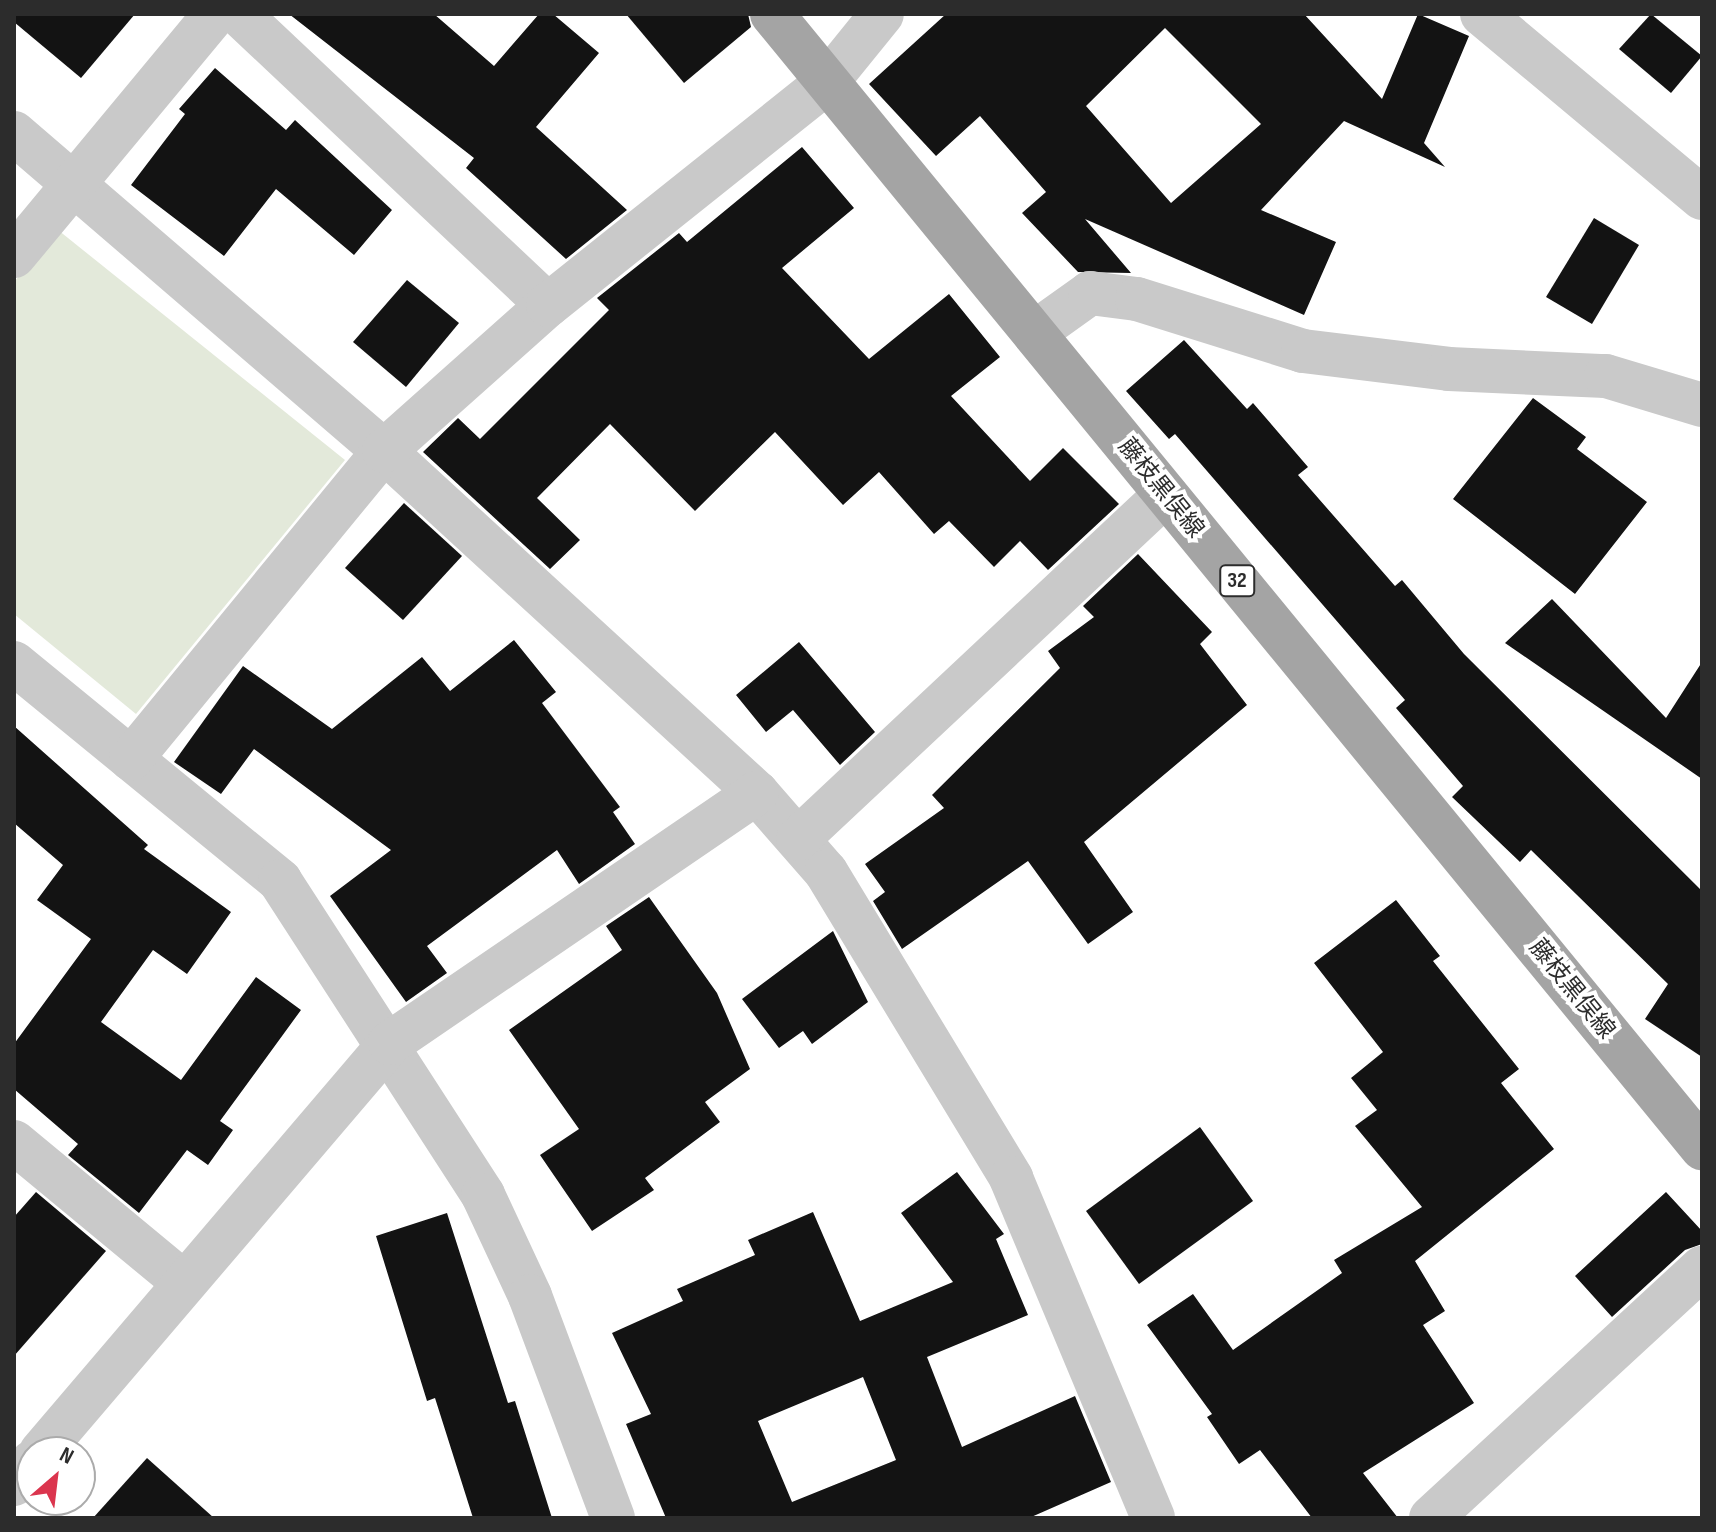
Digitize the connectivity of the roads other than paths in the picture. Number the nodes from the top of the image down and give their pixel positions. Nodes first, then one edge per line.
1 (215, 14) edge
2 (239, 14) edge
3 (772, 14) edge
4 (882, 14) edge
5 (1482, 14) edge
6 (827, 82) junction
7 (14, 133) edge
8 (74, 184) junction
9 (1702, 198) edge
10 (14, 256) edge
11 (548, 305) junction
12 (1034, 333) junction
13 (1702, 405) edge
14 (384, 451) junction
15 (1166, 494) junction
16 (14, 663) edge
17 (131, 759) junction
18 (757, 793) junction
19 (798, 839) junction
20 (390, 1043) junction
21 (14, 1142) edge
22 (1701, 1146) edge
23 (1702, 1268) edge
24 (183, 1282) junction
25 (54, 1436) edge
26 (613, 1518) edge
27 (1153, 1518) edge
28 (1431, 1518) edge

1 - 8 street
2 - 11 street
3 - 6 main road, 藤枝黒俣線 / 32
4 - 6 street
5 - 9 street
6 - 11 street
6 - 12 main road, 藤枝黒俣線 / 32
7 - 8 street
8 - 10 street
8 - 14 street
11 - 14 street
12 - 13 street
12 - 15 main road, 藤枝黒俣線 / 32
14 - 17 street
14 - 18 street
15 - 19 street
15 - 22 main road, 藤枝黒俣線 / 32
16 - 17 street
17 - 20 street
18 - 19 street
18 - 20 street
19 - 27 street
20 - 24 street
20 - 26 street
21 - 24 street
23 - 28 street
24 - 25 street

